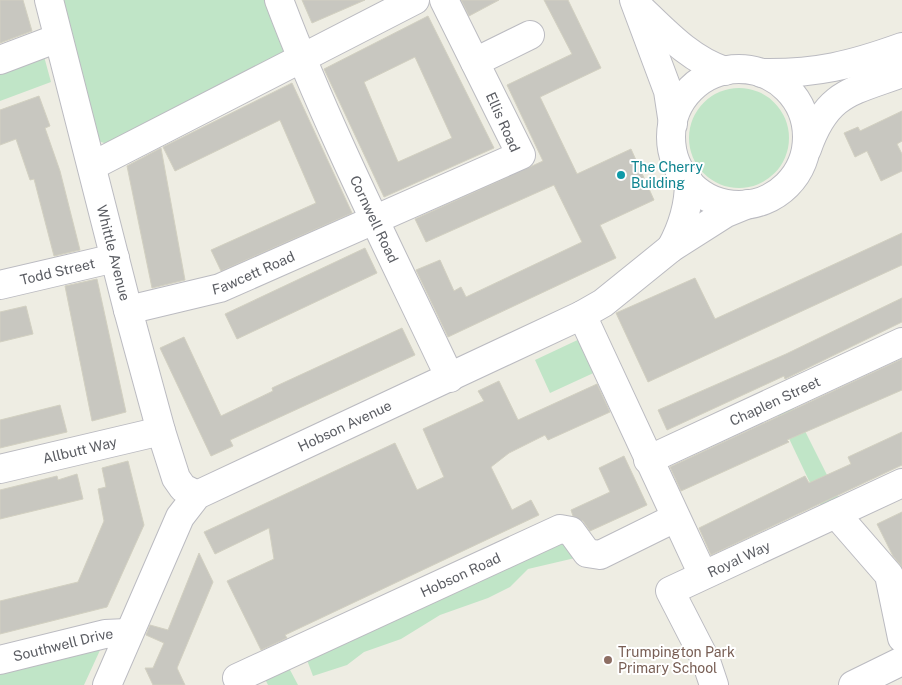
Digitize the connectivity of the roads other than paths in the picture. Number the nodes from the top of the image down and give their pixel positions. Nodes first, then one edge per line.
1 (49, 0) edge
2 (279, 0) edge
3 (415, 0) edge
4 (444, 0) edge
5 (636, 2) edge
6 (530, 35) dead end
7 (58, 38) junction
8 (902, 47) edge
9 (301, 58) junction
10 (0, 60) edge
11 (475, 62) junction
12 (725, 71) junction
13 (761, 73) junction
14 (902, 73) edge
15 (673, 124) junction
16 (805, 155) junction
17 (92, 166) junction
18 (689, 182) junction
19 (748, 204) junction
20 (374, 219) junction
21 (671, 248) junction
22 (115, 258) junction
23 (0, 285) edge
24 (128, 310) junction
25 (582, 315) junction
26 (902, 342) edge
27 (450, 378) junction
28 (161, 431) junction
29 (648, 460) junction
30 (0, 469) edge
31 (902, 483) edge
32 (197, 495) junction
33 (836, 514) junction
34 (675, 518) junction
35 (702, 575) junction
36 (128, 633) junction
37 (902, 638) edge
38 (0, 660) edge
39 (902, 660) edge
40 (237, 678) dead end
41 (107, 685) edge
42 (714, 685) edge
43 (853, 685) edge

1 - 7 street, Whittle Avenue
2 - 9 street, Cornwell Road
3 - 9 street
4 - 11 street, Ellis Road
5 - 12 street
5 - 15 street
6 - 11 street
7 - 10 street
7 - 17 street, Whittle Avenue
8 - 13 street
9 - 17 street
9 - 20 street, Cornwell Road
11 - 20 street, Ellis Road
12 - 13 street
12 - 15 street
13 - 16 street
14 - 16 street
15 - 18 street
16 - 19 street
17 - 22 street, Whittle Avenue
18 - 19 street
18 - 21 street, Hobson Avenue
19 - 21 street, Hobson Avenue
20 - 24 street, Fawcett Road
20 - 27 street, Cornwell Road
21 - 25 street, Hobson Avenue
22 - 23 street, Todd Street
22 - 24 street, Whittle Avenue
24 - 28 street, Whittle Avenue
25 - 27 street, Hobson Avenue
25 - 29 street
26 - 29 street, Chaplen Street
27 - 32 street, Hobson Avenue
28 - 30 street, Allbutt Way
28 - 32 street, Whittle Avenue
29 - 34 street
31 - 33 street, Royal Way
32 - 36 street, Hobson Avenue
33 - 35 street, Royal Way
33 - 37 street
34 - 35 street
34 - 40 street, Hobson Road
35 - 42 street, Royal Way
36 - 38 street, Southwell Drive
36 - 41 street, Hobson Avenue
39 - 43 street

